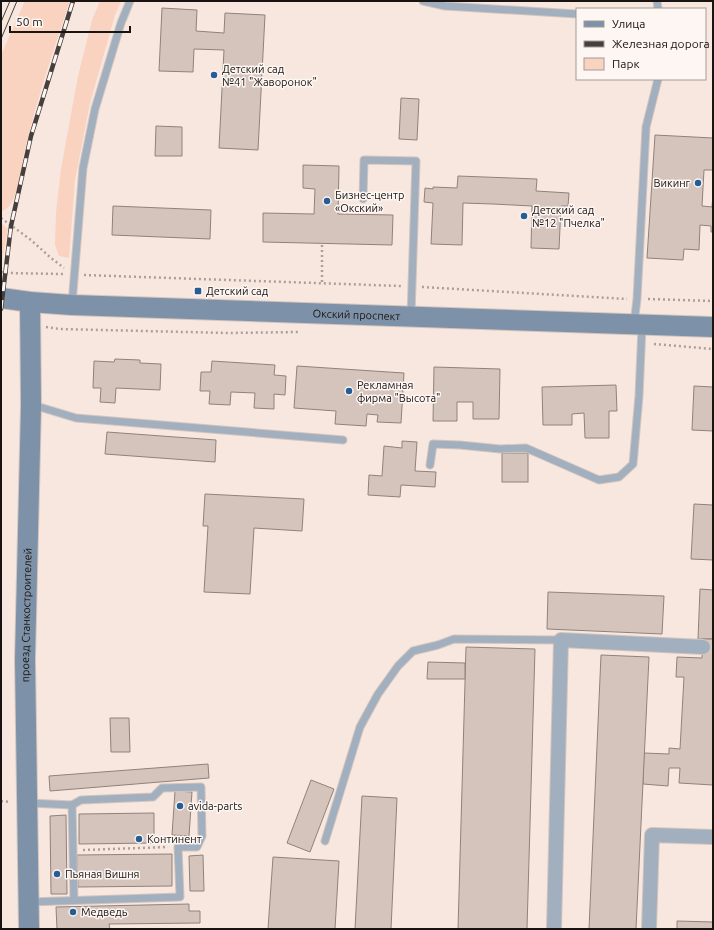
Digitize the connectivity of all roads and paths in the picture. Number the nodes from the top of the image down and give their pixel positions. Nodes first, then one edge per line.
1 (130, 1) edge
2 (423, 1) edge
3 (576, 14) edge
4 (658, 80) edge
5 (363, 199) dead end
6 (1, 218) edge
7 (322, 243) dead end
8 (1, 272) edge
9 (74, 275) junction
10 (322, 282) junction
11 (412, 287) junction
12 (1, 298) edge
13 (637, 299) junction
14 (713, 301) edge
15 (30, 302) junction
16 (72, 305) junction
17 (411, 316) junction
18 (32, 325) junction
19 (713, 327) edge
20 (639, 331) junction
21 (300, 332) dead end
22 (713, 349) edge
23 (31, 405) junction
24 (343, 440) dead end
25 (430, 465) dead end
26 (561, 640) junction
27 (703, 647) tunnel mouth
28 (28, 803) junction
29 (72, 805) junction
30 (713, 837) edge
31 (325, 841) dead end
32 (178, 847) junction
33 (73, 850) junction
34 (74, 900) junction
35 (29, 902) junction
36 (29, 929) edge
37 (554, 929) edge
38 (649, 929) edge

1 - 9 lane
2 - 3 lane
4 - 13 lane
5 - 11 lane
6 - 9 path
7 - 10 path
8 - 9 path
9 - 10 path
9 - 16 lane
10 - 11 path
11 - 13 path
11 - 17 lane
12 - 15 main road, Окский проспект
13 - 14 path
13 - 20 lane
15 - 16 main road, Окский проспект
15 - 18 main road, проезд Станкостроителей
16 - 17 main road, Окский проспект
17 - 20 main road, Окский проспект
18 - 21 path
18 - 23 main road, проезд Станкостроителей
19 - 20 main road, Окский проспект
20 - 22 path
20 - 25 lane
23 - 24 lane
23 - 28 main road, проезд Станкостроителей
26 - 27 street
26 - 31 lane
26 - 37 street
28 - 29 lane
28 - 35 main road, проезд Станкостроителей
29 - 32 lane
29 - 33 lane
30 - 38 street
32 - 33 path
32 - 34 lane
33 - 34 lane
34 - 35 lane
35 - 36 main road, проезд Станкостроителей

